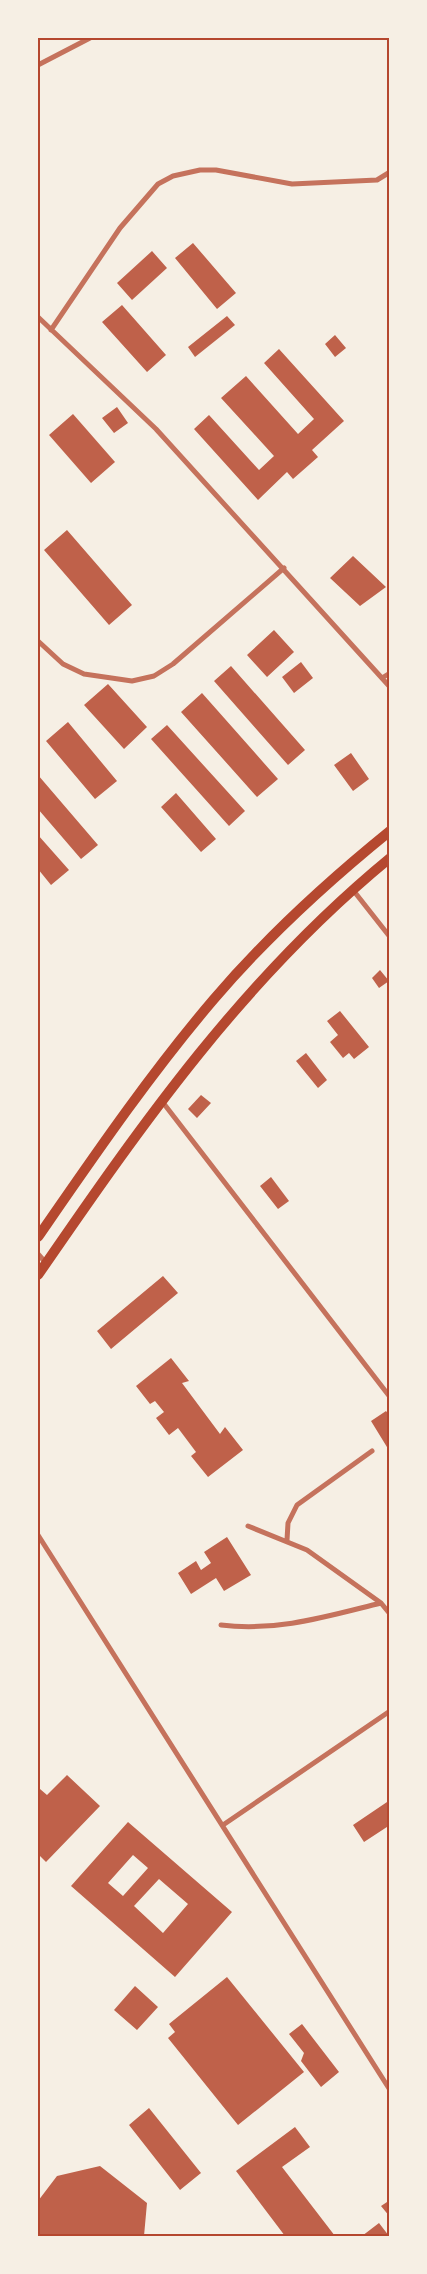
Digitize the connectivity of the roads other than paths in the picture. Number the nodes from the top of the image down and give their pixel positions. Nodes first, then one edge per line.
1 (90, 38) edge
2 (38, 65) edge
3 (390, 172) edge
4 (38, 317) edge
5 (51, 330) junction
6 (284, 568) junction
7 (38, 641) edge
8 (390, 673) edge
9 (382, 678) junction
10 (390, 687) edge
11 (390, 831) edge
12 (390, 858) edge
13 (352, 888) junction
14 (390, 937) edge
15 (161, 1100) junction
16 (38, 1237) edge
17 (38, 1254) edge
18 (46, 1263) junction
19 (38, 1275) edge
20 (390, 1397) edge
21 (372, 1452) dead end
22 (248, 1526) dead end
23 (38, 1535) edge
24 (286, 1540) junction
25 (381, 1603) junction
26 (390, 1614) edge
27 (222, 1625) dead end
28 (390, 1711) edge
29 (223, 1825) junction
30 (390, 2090) edge

1 - 2 street
3 - 5 street
4 - 5 street
5 - 6 street
6 - 7 street
6 - 9 street
8 - 9 street
9 - 10 street
11 - 16 main road
12 - 13 main road
13 - 14 street
13 - 15 main road
15 - 18 main road
15 - 20 street
17 - 18 street
18 - 19 main road
21 - 24 street
22 - 24 street
23 - 29 street
24 - 25 street
25 - 26 street
25 - 27 street
28 - 29 street
29 - 30 street

